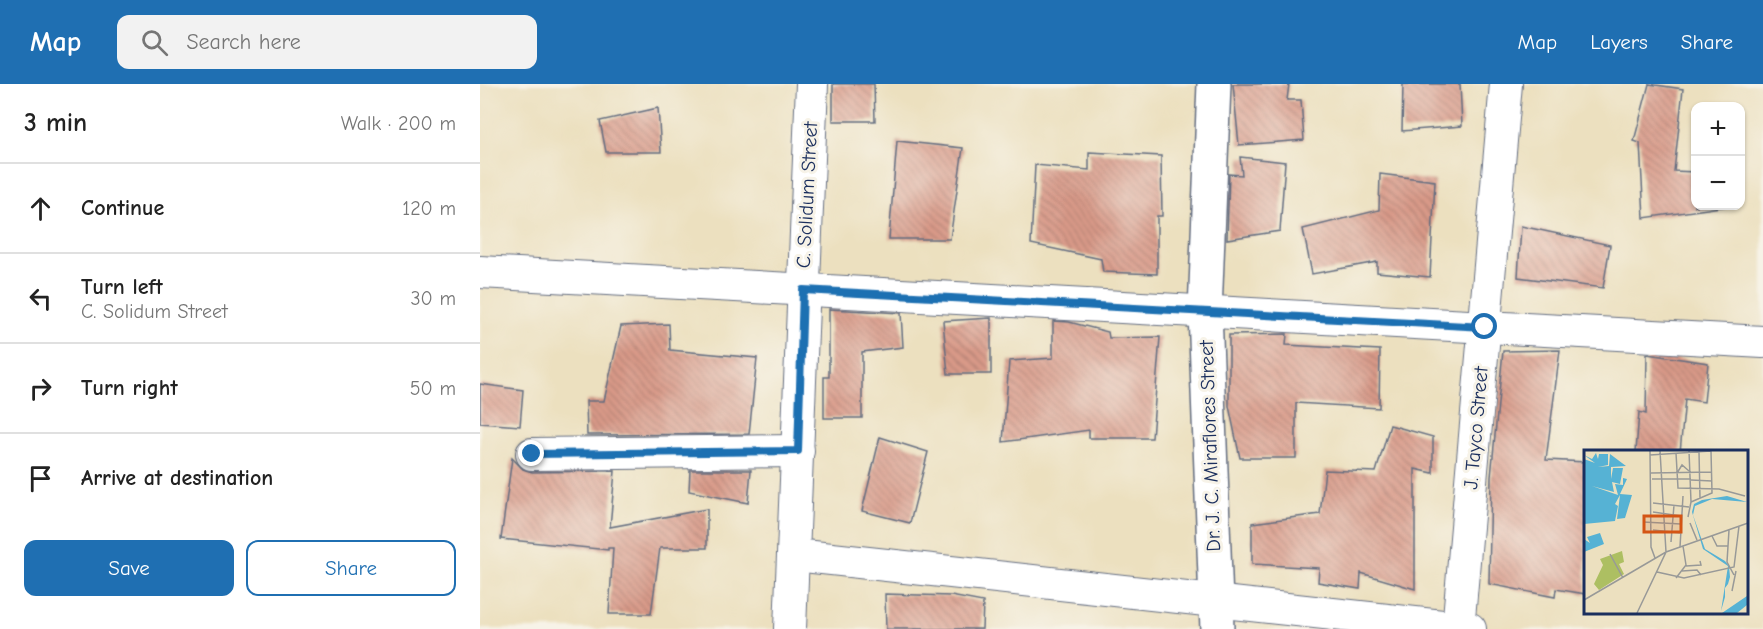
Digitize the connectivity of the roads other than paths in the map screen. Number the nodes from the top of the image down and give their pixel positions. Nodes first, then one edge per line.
1 (812, 84) edge
2 (1214, 84) edge
3 (1506, 84) edge
4 (480, 272) edge
5 (803, 290) junction
6 (1205, 312) junction
7 (1485, 327) junction
8 (1763, 342) edge
9 (798, 451) junction
10 (532, 454) dead end
11 (795, 555) junction
12 (1217, 615) edge
13 (1462, 628) edge
14 (790, 629) edge

1 - 5 street, C. Solidum Street
2 - 6 street, Dr. J. C. Miraflores Street
3 - 7 street, J. Tayco Street
4 - 5 street
5 - 6 street
5 - 9 street, C. Solidum Street
6 - 7 street
6 - 12 street, Dr. J. C. Miraflores Street
7 - 8 street
7 - 13 street, J. Tayco Street
9 - 10 street
9 - 11 street, C. Solidum Street
11 - 12 street
11 - 14 street, C. Solidum Street
12 - 13 street

